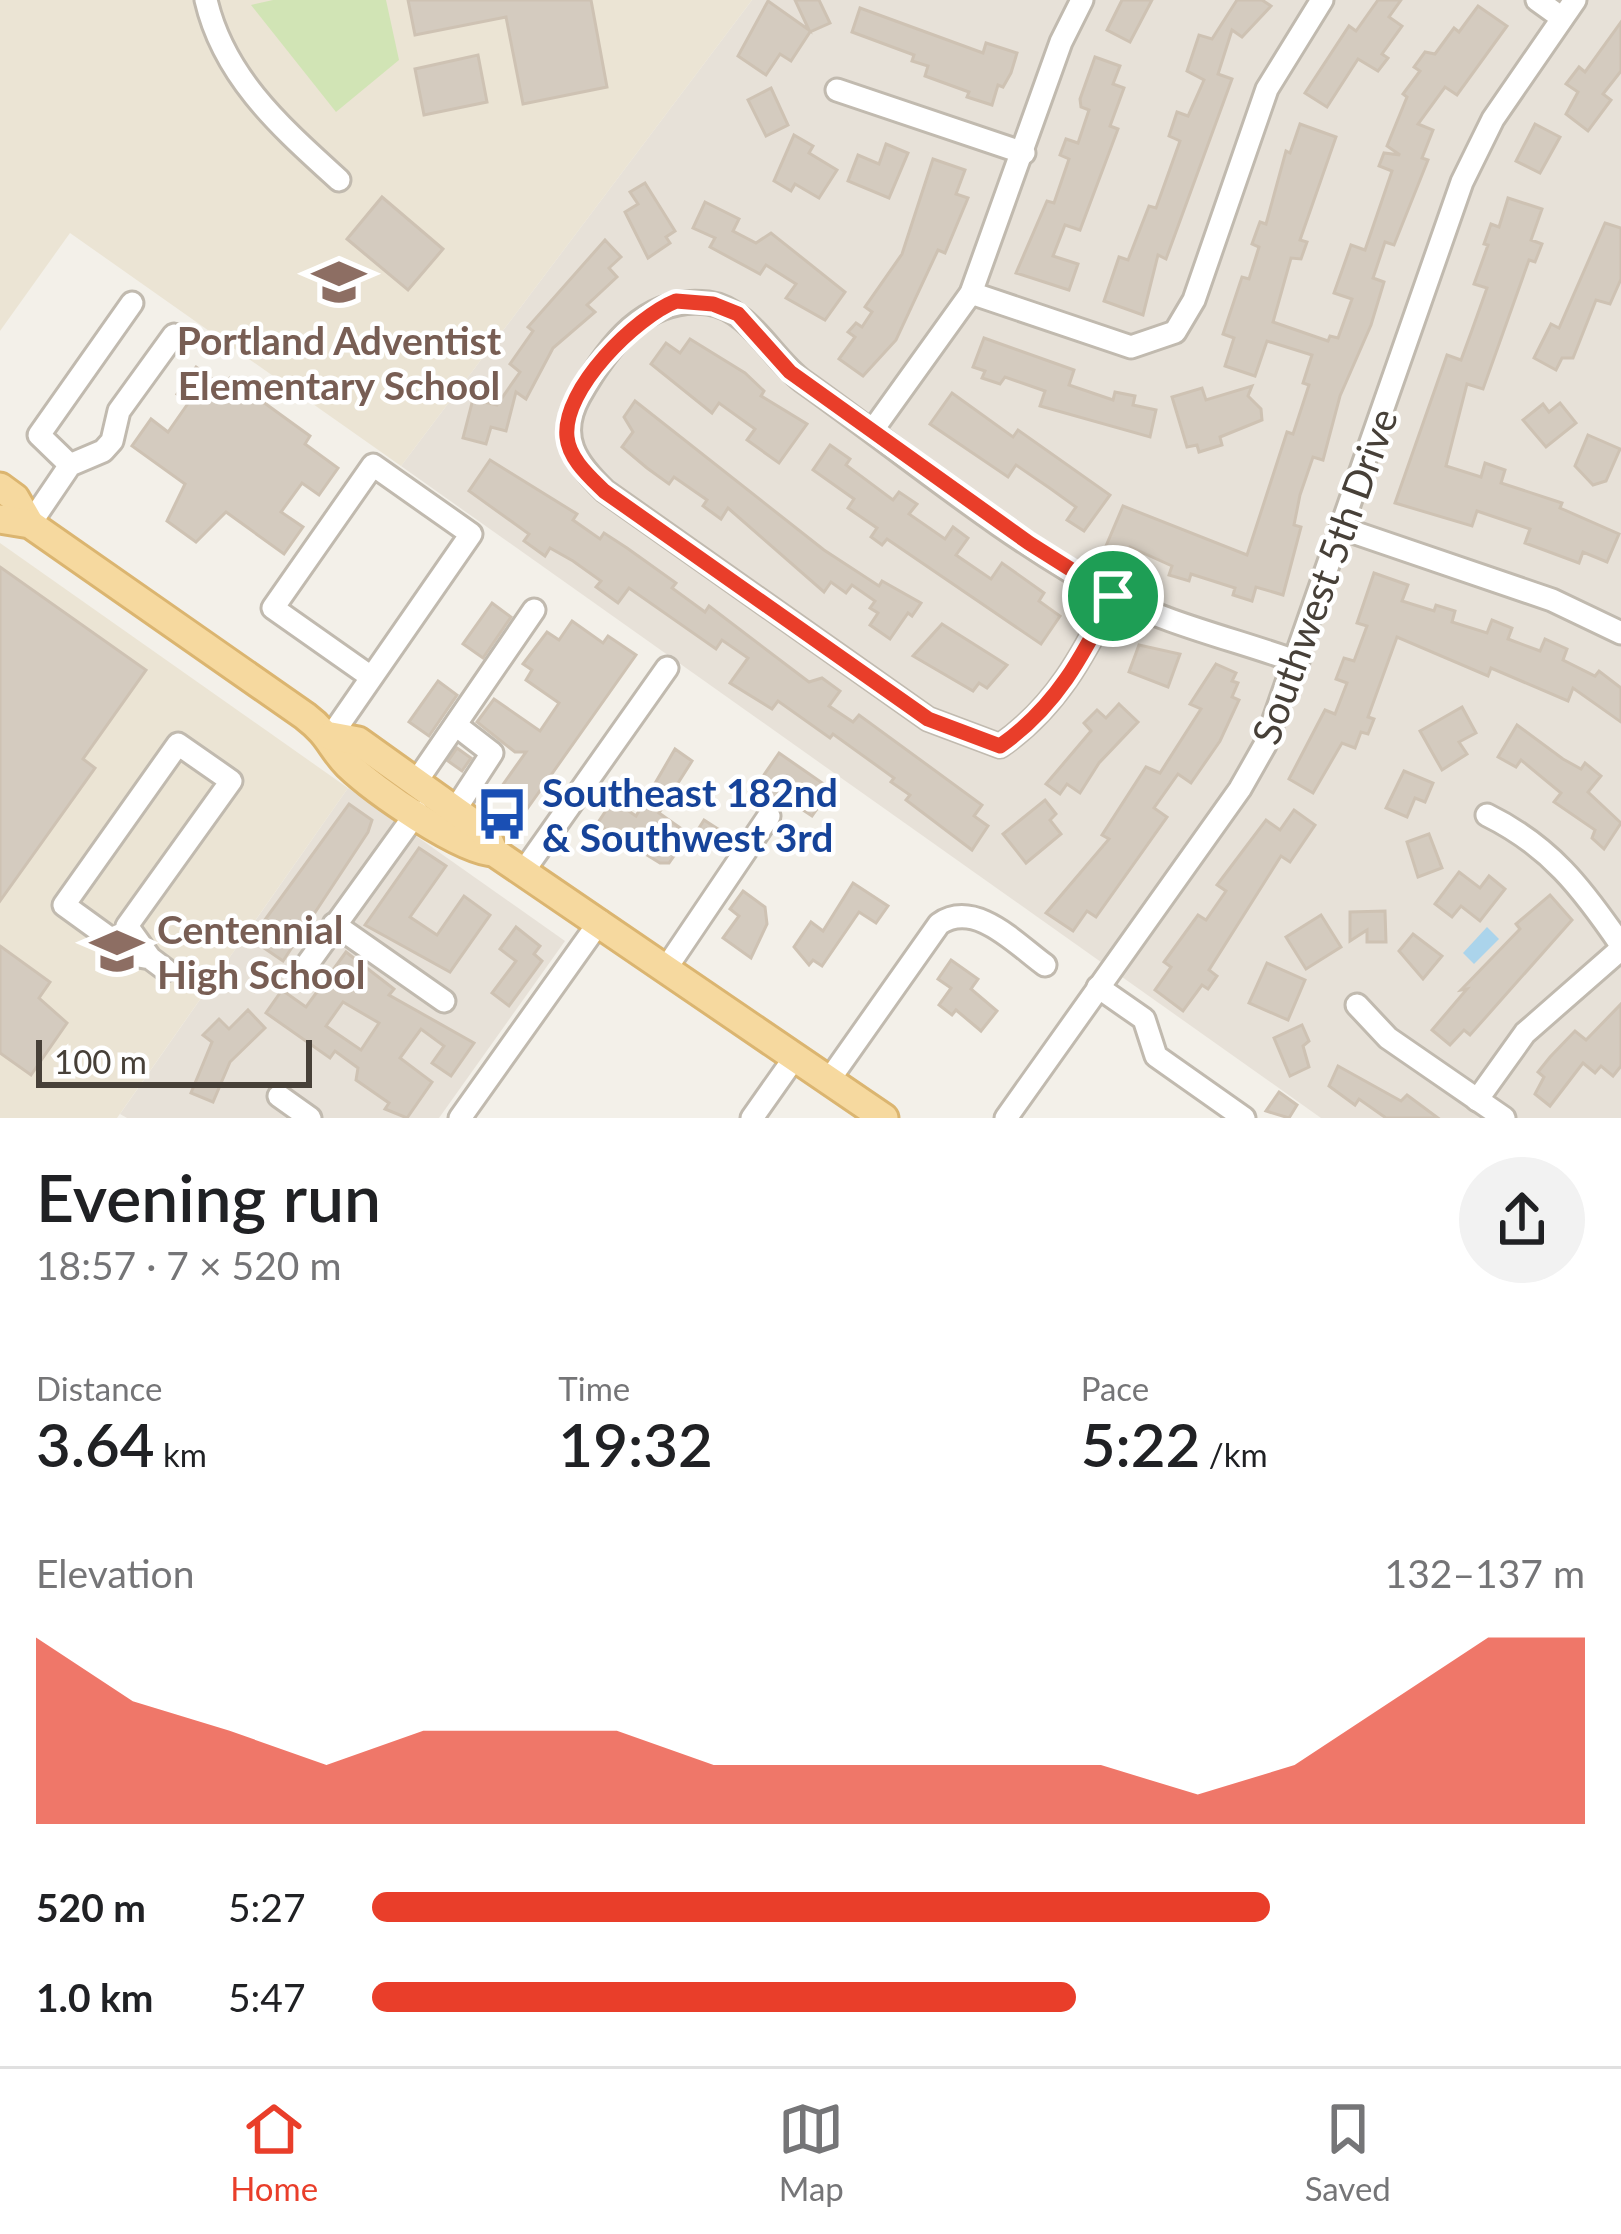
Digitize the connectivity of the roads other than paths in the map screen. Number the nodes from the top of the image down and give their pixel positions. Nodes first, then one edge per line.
1 (206, 0) edge
2 (1082, 0) edge
3 (1322, 0) edge
4 (1537, 0) edge
5 (1569, 9) edge
6 (838, 90) dead end
7 (1024, 152) junction
8 (339, 180) dead end
9 (971, 293) junction
10 (132, 302) dead end
11 (174, 335) dead end
12 (872, 430) junction
13 (70, 465) junction
14 (0, 487) edge
15 (13, 515) edge
16 (1344, 529) junction
17 (1113, 596) junction
18 (534, 610) dead end
19 (1621, 633) edge
20 (1298, 662) junction
21 (667, 668) dead end
22 (371, 677) junction
23 (457, 726) junction
24 (332, 736) junction
25 (416, 782) junction
26 (454, 810) junction
27 (417, 812) junction
28 (769, 815) dead end
29 (1487, 815) dead end
30 (494, 852) junction
31 (523, 872) junction
32 (600, 920) junction
33 (334, 924) junction
34 (1621, 947) edge
35 (158, 964) joint
36 (1045, 965) dead end
37 (667, 967) junction
38 (301, 973) dead end
39 (1098, 987) junction
40 (444, 1001) dead end
41 (1358, 1005) dead end
42 (795, 1057) junction
43 (829, 1079) junction
44 (279, 1096) dead end
45 (1478, 1100) junction
46 (310, 1118) edge
47 (460, 1118) edge
48 (752, 1118) edge
49 (884, 1118) edge
50 (1006, 1118) edge
51 (1244, 1118) edge
52 (1504, 1118) edge

1 - 8 street
2 - 7 street
3 - 9 street
4 - 5 street
5 - 16 street, Southwest 5th Drive
6 - 7 street
7 - 9 street
9 - 12 street
10 - 13 street
11 - 13 street
12 - 17 street
12 - 17 street
13 - 15 street
14 - 15 main road
15 - 24 main road
16 - 19 street
16 - 20 street, Southwest 5th Drive
17 - 20 street
18 - 23 street
20 - 39 street, Southwest 5th Drive
21 - 31 street
22 - 22 street
22 - 24 street
23 - 25 street
23 - 26 street
24 - 25 main road
24 - 27 main road
25 - 26 main road
26 - 30 main road
27 - 30 main road
27 - 33 street
28 - 37 street
29 - 34 street
30 - 31 main road
31 - 32 main road
32 - 37 main road
32 - 47 street
33 - 38 street
33 - 40 street
34 - 45 street
35 - 35 street
36 - 43 street
37 - 42 main road
39 - 50 street, Southwest 5th Drive
39 - 51 street
41 - 45 street
42 - 43 main road
42 - 48 street
43 - 49 main road
44 - 46 street
45 - 52 street

